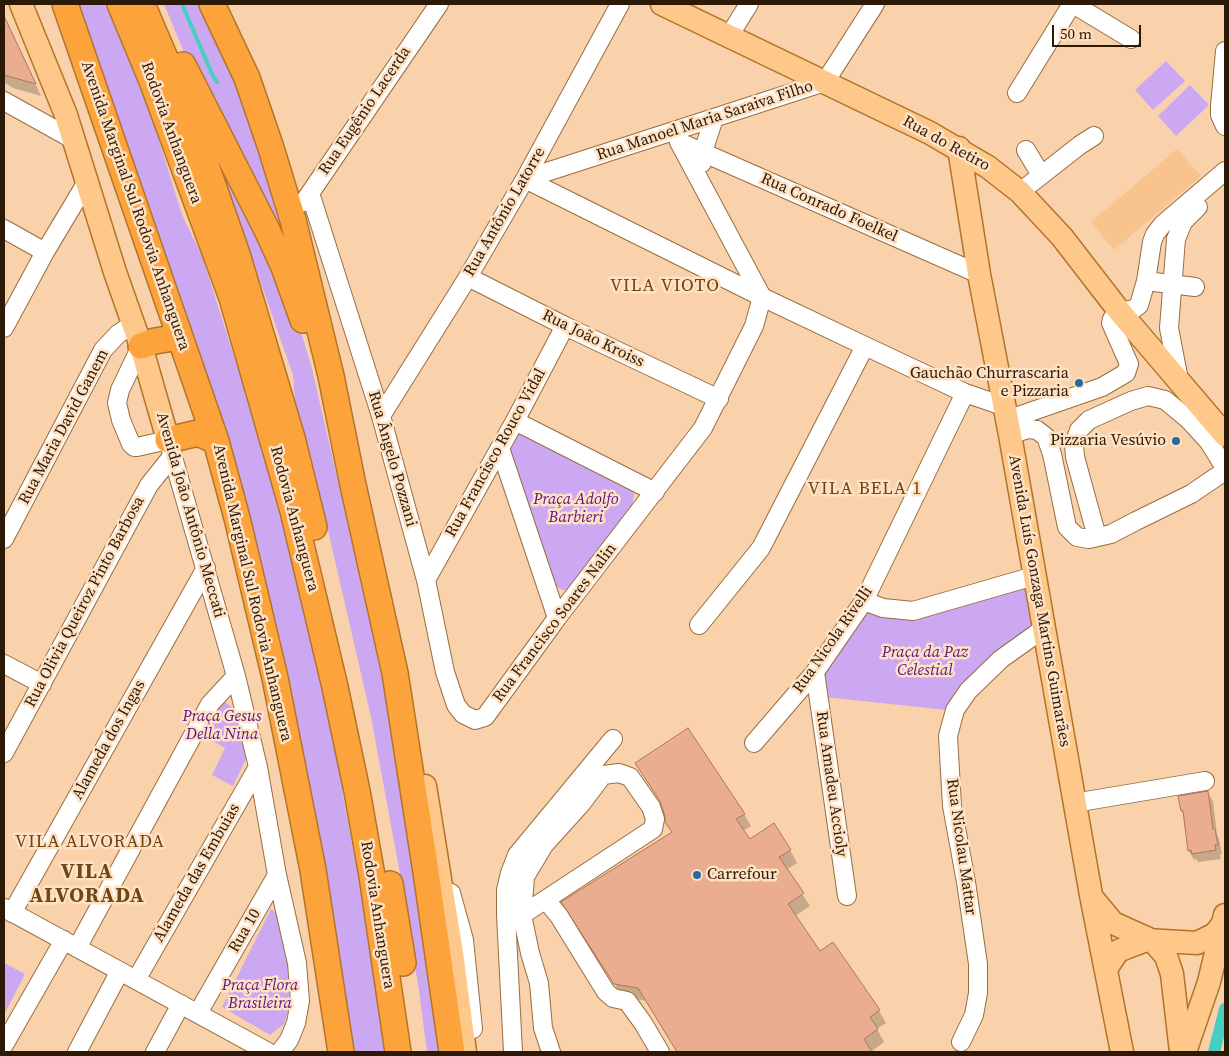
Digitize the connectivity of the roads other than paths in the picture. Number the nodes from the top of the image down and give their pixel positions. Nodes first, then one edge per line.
1 (21, 4) edge
2 (64, 4) edge
3 (120, 4) edge
4 (142, 4) edge
5 (158, 4) edge
6 (212, 4) edge
7 (439, 4) edge
8 (620, 4) edge
9 (662, 4) edge
10 (749, 4) edge
11 (875, 4) edge
12 (1073, 4) edge
13 (729, 36) junction
14 (1131, 39) dead end
15 (1225, 51) edge
16 (825, 82) junction
17 (1017, 93) dead end
18 (4, 101) edge
19 (714, 118) junction
20 (1225, 126) edge
21 (678, 136) junction
22 (1094, 136) dead end
23 (74, 140) junction
24 (958, 148) junction
25 (1026, 150) dead end
26 (703, 152) junction
27 (1225, 171) edge
28 (1041, 175) junction
29 (525, 179) junction
30 (88, 180) junction
31 (700, 180) junction
32 (1225, 184) edge
33 (1020, 192) junction
34 (310, 193) junction
35 (1196, 202) junction
36 (293, 220) junction
37 (4, 229) edge
38 (45, 252) junction
39 (979, 274) junction
40 (468, 277) junction
41 (1146, 281) junction
42 (1172, 285) junction
43 (1195, 287) dead end
44 (762, 297) junction
45 (1120, 312) junction
46 (565, 326) junction
47 (4, 328) edge
48 (137, 335) junction
49 (180, 336) junction
50 (865, 346) junction
51 (1179, 380) junction
52 (965, 393) junction
53 (719, 399) junction
54 (380, 416) junction
55 (1006, 420) junction
56 (515, 421) junction
57 (1225, 435) edge
58 (216, 441) junction
59 (171, 447) junction
60 (500, 448) junction
61 (1225, 469) edge
62 (352, 486) junction
63 (655, 492) junction
64 (1097, 537) junction
65 (4, 539) edge
66 (206, 568) junction
67 (1034, 576) junction
68 (426, 580) junction
69 (864, 601) junction
70 (557, 618) junction
71 (699, 625) dead end
72 (1043, 629) junction
73 (4, 664) edge
74 (815, 672) junction
75 (395, 673) junction
76 (236, 676) junction
77 (42, 684) junction
78 (475, 720) joint
79 (613, 739) dead end
80 (754, 743) dead end
81 (4, 753) edge
82 (258, 767) junction
83 (592, 777) junction
84 (1205, 781) dead end
85 (1074, 804) junction
86 (437, 854) junction
87 (277, 875) junction
88 (1091, 895) junction
89 (847, 896) dead end
90 (546, 900) junction
91 (8, 910) edge
92 (522, 915) junction
93 (1224, 920) edge
94 (1153, 941) junction
95 (70, 944) junction
96 (1106, 969) junction
97 (120, 970) junction
98 (136, 980) junction
99 (180, 1004) junction
100 (198, 1013) junction
101 (961, 1042) dead end
102 (4, 1045) edge
103 (284, 1046) edge
104 (512, 1051) edge
105 (77, 1052) edge
106 (155, 1052) edge
107 (268, 1052) edge
108 (341, 1052) edge
109 (398, 1052) edge
110 (415, 1052) edge
111 (452, 1052) edge
112 (465, 1052) edge
113 (475, 1052) edge
114 (551, 1052) edge
115 (660, 1052) edge
116 (1122, 1052) edge
117 (1181, 1052) edge
118 (1185, 1052) edge

1 - 23 main road, Avenida João Antônio Meccati
2 - 49 highway, Avenida Marginal Sul Rodovia Anhanguera
3 - 109 highway, Rodovia Anhanguera
4 - 110 highway, Rodovia Anhanguera
5 - 62 highway
6 - 36 highway
7 - 34 street, Rua Eugênio Lacerda
8 - 29 street, Rua Antônio Latorre
9 - 13 main road, Rua do Retiro
10 - 13 street
11 - 16 street, Rua Manoel Maria Saraiva Filho
12 - 14 street
12 - 17 street
13 - 16 main road, Rua do Retiro
15 - 20 street
16 - 19 street, Rua Manoel Maria Saraiva Filho
16 - 24 main road, Rua do Retiro
18 - 23 street
19 - 21 street, Rua Manoel Maria Saraiva Filho
19 - 26 street
21 - 26 street, Rua Conrado Foelkel
21 - 29 street, Rua Manoel Maria Saraiva Filho
21 - 31 street
22 - 28 street
23 - 30 main road, Avenida João Antônio Meccati
24 - 33 main road, Rua do Retiro
24 - 39 main road, Avenida Luís Gonzaga Martins Guimarães
25 - 28 street
26 - 31 street
26 - 39 street, Rua Conrado Foelkel
27 - 35 street
28 - 33 street
29 - 40 street, Rua Antônio Latorre
29 - 44 street
30 - 38 street
30 - 48 main road, Avenida João Antônio Meccati
31 - 44 street
32 - 35 street
33 - 45 main road, Rua do Retiro
34 - 36 street, Rua Eugênio Lacerda
34 - 54 street, Rua Ângelo Pozzani
35 - 41 street
35 - 42 street
36 - 62 highway
37 - 38 street
38 - 47 street
39 - 55 main road, Avenida Luís Gonzaga Martins Guimarães
40 - 46 street, Rua João Kroiss
40 - 54 street, Rua Antônio Latorre
41 - 42 street
41 - 45 street
42 - 43 street
42 - 51 street
44 - 50 street
44 - 53 street, Rua Francisco Soares Nalin
45 - 51 main road, Rua do Retiro
45 - 55 street
46 - 53 street, Rua João Kroiss
46 - 56 street, Rua Francisco Rouco Vidal
48 - 49 highway
48 - 59 main road, Avenida João Antônio Meccati
48 - 59 street
48 - 65 street, Rua Maria David Ganem
49 - 58 highway, Avenida Marginal Sul Rodovia Anhanguera
50 - 52 street
50 - 71 street
51 - 57 main road, Rua do Retiro
52 - 55 street
52 - 69 street, Rua Nicola Rivelli
53 - 63 street, Rua Francisco Soares Nalin
54 - 68 street, Rua Ângelo Pozzani
55 - 64 street
55 - 67 main road, Avenida Luís Gonzaga Martins Guimarães
56 - 60 street, Rua Francisco Rouco Vidal
56 - 63 street
58 - 59 highway
58 - 108 highway, Avenida Marginal Sul Rodovia Anhanguera
59 - 66 street, Avenida João Antônio Meccati
59 - 77 street, Rua Olivia Queiroz Pinto Barbosa
60 - 68 street, Rua Francisco Rouco Vidal
60 - 70 street
61 - 64 street
61 - 64 street
62 - 75 highway
63 - 70 street, Rua Francisco Soares Nalin
66 - 76 street, Avenida João Antônio Meccati
66 - 91 street, Alameda dos Ingas
67 - 69 street
67 - 72 main road, Avenida Luís Gonzaga Martins Guimarães
68 - 78 street, Rua Ângelo Pozzani
69 - 74 street, Rua Nicola Rivelli
70 - 78 street, Rua Francisco Soares Nalin
72 - 85 main road, Avenida Luís Gonzaga Martins Guimarães
72 - 101 street, Rua Nicolau Mattar
73 - 77 street
74 - 80 street, Rua Nicola Rivelli
74 - 89 street, Rua Amadeu Accioly
75 - 86 main road
75 - 111 highway
76 - 82 street, Avenida João Antônio Meccati
76 - 95 street
77 - 81 street, Rua Olivia Queiroz Pinto Barbosa
79 - 83 street
82 - 87 street, Avenida João Antônio Meccati
82 - 98 street, Alameda das Embuias
83 - 90 street
83 - 92 street
83 - 104 street
84 - 85 street
85 - 88 main road, Avenida Luís Gonzaga Martins Guimarães
86 - 112 main road
86 - 113 street
87 - 100 street, Rua 10
87 - 103 street, Avenida João Antônio Meccati
88 - 94 main road
88 - 96 main road, Avenida Luís Gonzaga Martins Guimarães
90 - 92 street
90 - 115 street
91 - 95 street
92 - 114 street
93 - 94 main road
93 - 118 main road
94 - 96 main road
94 - 117 main road
95 - 97 street
95 - 102 street
96 - 116 main road, Avenida Luís Gonzaga Martins Guimarães
97 - 98 street
97 - 105 street
98 - 99 street
99 - 100 street
99 - 106 street
100 - 107 street

